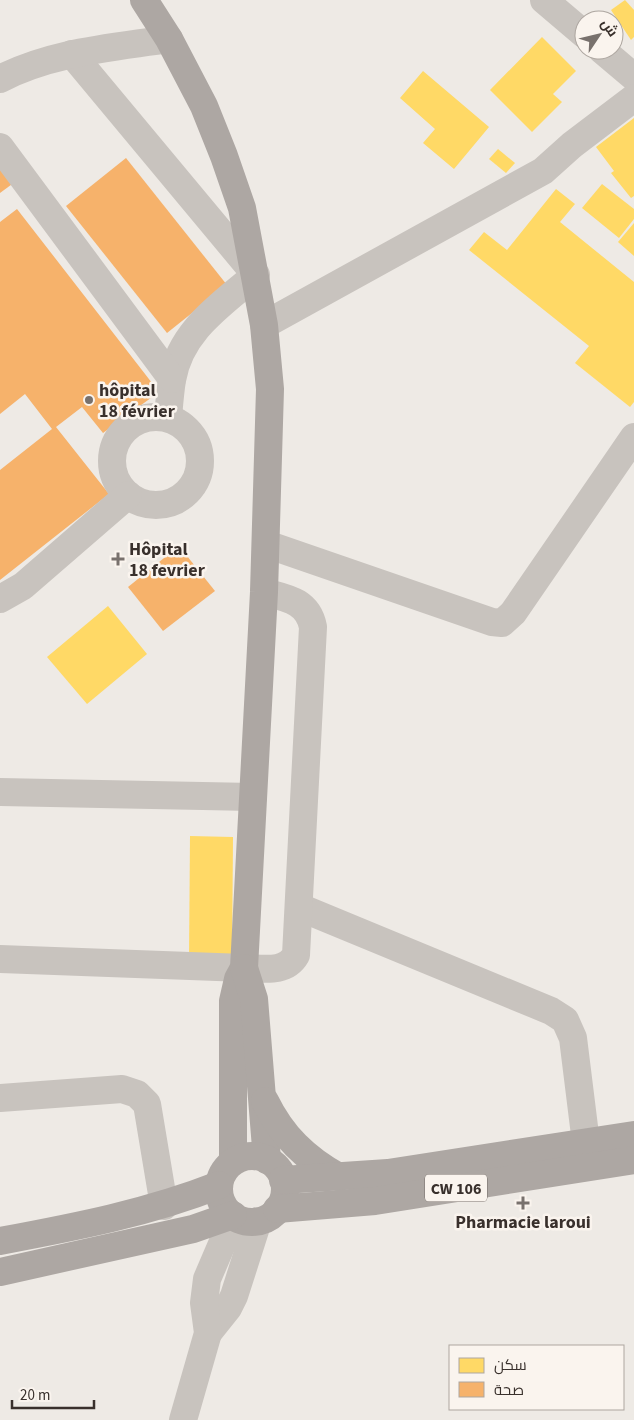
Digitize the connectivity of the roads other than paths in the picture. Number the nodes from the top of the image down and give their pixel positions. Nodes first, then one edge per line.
1 (144, 0) edge
2 (544, 0) edge
3 (574, 26) edge
4 (169, 39) junction
5 (72, 54) junction
6 (613, 60) edge
7 (634, 78) edge
8 (0, 79) edge
9 (634, 98) edge
10 (0, 147) edge
11 (256, 275) junction
12 (264, 325) junction
13 (172, 379) junction
14 (168, 418) junction
15 (634, 437) edge
16 (128, 495) junction
17 (266, 544) junction
18 (264, 592) junction
19 (0, 599) edge
20 (0, 792) edge
21 (253, 796) junction
22 (299, 907) junction
23 (0, 960) edge
24 (244, 968) junction
25 (263, 1097) junction
26 (0, 1098) edge
27 (634, 1135) edge
28 (586, 1143) junction
29 (634, 1160) edge
30 (233, 1161) junction
31 (275, 1170) junction
32 (340, 1178) junction
33 (219, 1185) junction
34 (164, 1206) junction
35 (250, 1215) junction
36 (0, 1241) edge
37 (0, 1272) edge
38 (182, 1420) edge

1 - 4 main road
2 - 3 street
4 - 5 street
4 - 11 main road
5 - 8 street
5 - 11 street
6 - 7 street
9 - 12 street
10 - 13 street
11 - 12 main road
11 - 13 street
12 - 17 main road
13 - 14 street
14 - 16 street
14 - 16 street
15 - 17 street
16 - 19 street
17 - 18 main road
18 - 21 main road
18 - 22 street
20 - 21 street
21 - 24 main road
22 - 24 street
22 - 28 street
23 - 24 street
24 - 25 main road
24 - 30 main road
25 - 31 main road
25 - 32 main road
26 - 34 street
27 - 28 main road, CW 106
28 - 32 main road, CW 106
29 - 35 main road, CW 106
30 - 31 main road
30 - 33 main road
31 - 32 main road, CW 106
31 - 35 main road
33 - 34 main road
33 - 35 main road
34 - 36 main road
35 - 37 main road, CW 106
35 - 38 street

